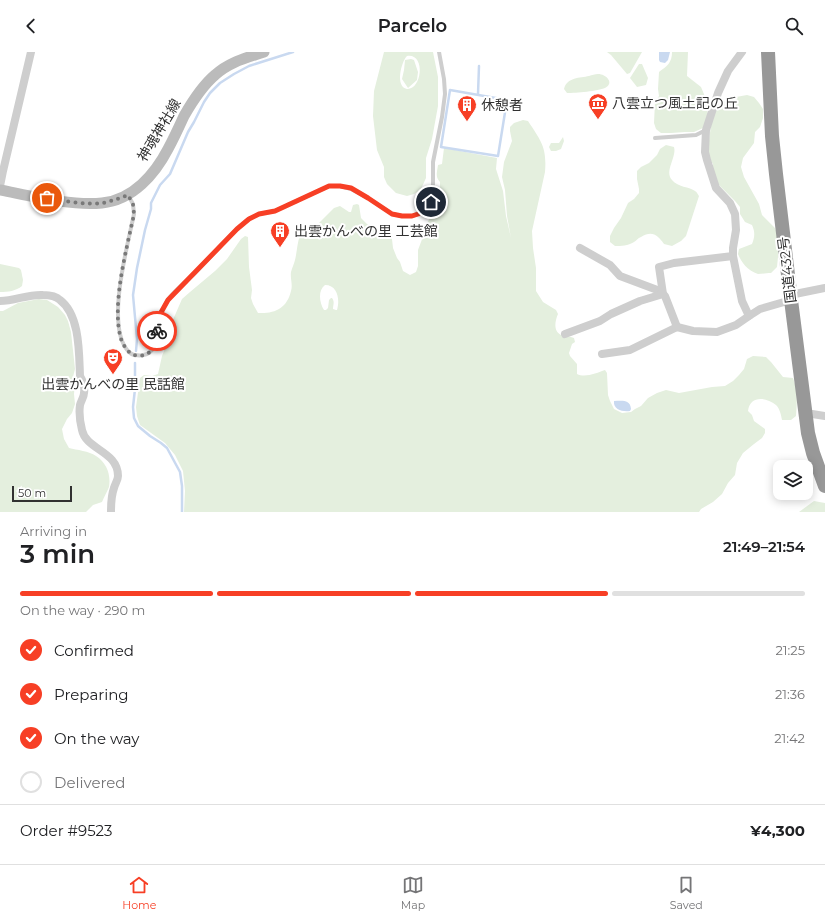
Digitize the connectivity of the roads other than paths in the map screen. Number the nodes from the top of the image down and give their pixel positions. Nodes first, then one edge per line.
1 (31, 52) edge
2 (264, 52) edge
3 (439, 52) edge
4 (742, 52) edge
5 (768, 52) edge
6 (706, 130) junction
7 (655, 138) dead end
8 (0, 186) edge
9 (0, 190) edge
10 (128, 195) junction
11 (580, 248) dead end
12 (733, 256) junction
13 (825, 288) edge
14 (663, 294) junction
15 (790, 298) junction
16 (0, 301) edge
17 (749, 316) junction
18 (677, 327) junction
19 (565, 334) dead end
20 (602, 354) dead end
21 (806, 413) junction
22 (825, 416) edge
23 (825, 486) edge
24 (111, 512) edge

1 - 8 street
2 - 10 main road, 神魂神社線
3 - 10 lane
4 - 6 street
5 - 15 highway, 国道432号
6 - 7 lane
6 - 12 street
9 - 10 main road, 神魂神社線
11 - 14 street
12 - 14 street
12 - 17 street
13 - 15 street
14 - 18 street
14 - 19 street
15 - 17 street
15 - 21 highway, 国道432号
16 - 24 street
17 - 18 street
18 - 20 street
21 - 22 street
21 - 23 highway, 国道432号

